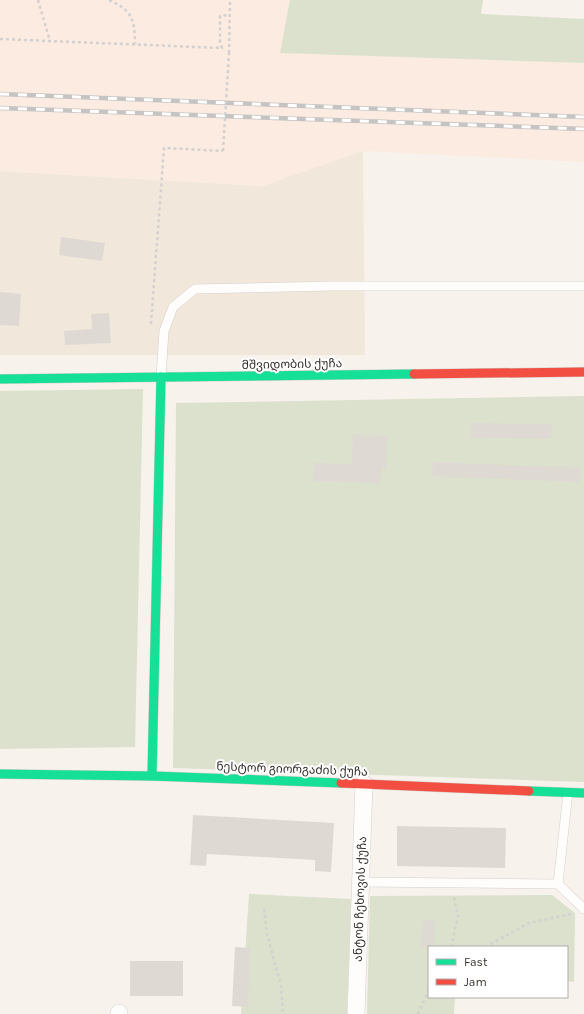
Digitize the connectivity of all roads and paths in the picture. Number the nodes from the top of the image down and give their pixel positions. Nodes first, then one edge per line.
1 (38, 0) edge
2 (109, 0) edge
3 (230, 0) edge
4 (229, 16) junction
5 (0, 39) edge
6 (50, 41) junction
7 (135, 44) junction
8 (584, 286) edge
9 (150, 330) dead end
10 (584, 372) edge
11 (162, 377) junction
12 (0, 380) edge
13 (0, 774) edge
14 (152, 776) junction
15 (364, 784) junction
16 (568, 792) junction
17 (584, 792) edge
18 (360, 882) junction
19 (452, 883) junction
20 (558, 884) junction
21 (264, 909) dead end
22 (581, 911) edge
23 (451, 946) edge
24 (487, 946) edge
25 (428, 991) edge
26 (282, 1014) edge
27 (356, 1014) edge
28 (418, 1014) edge

1 - 6 path
2 - 7 path
3 - 4 path
4 - 7 path
4 - 9 path, bridge
5 - 6 path
6 - 7 path
8 - 11 lane
10 - 11 street, მშვიდობის ქუჩა
11 - 12 street, მშვიდობის ქუჩა
11 - 14 street
13 - 14 street, ნესტორ გიორგაძის ქუჩა
14 - 15 street, ნესტორ გიორგაძის ქუჩა
15 - 16 street, ნესტორ გიორგაძის ქუჩა
15 - 18 street, ანტონ ჩეხოვის ქუჩა
16 - 17 street, ნესტორ გიორგაძის ქუჩა
16 - 20 lane
18 - 19 lane
18 - 27 street, ანტონ ჩეხოვის ქუჩა
19 - 20 lane
19 - 23 path
20 - 22 lane
21 - 26 path
22 - 24 path
25 - 28 path

